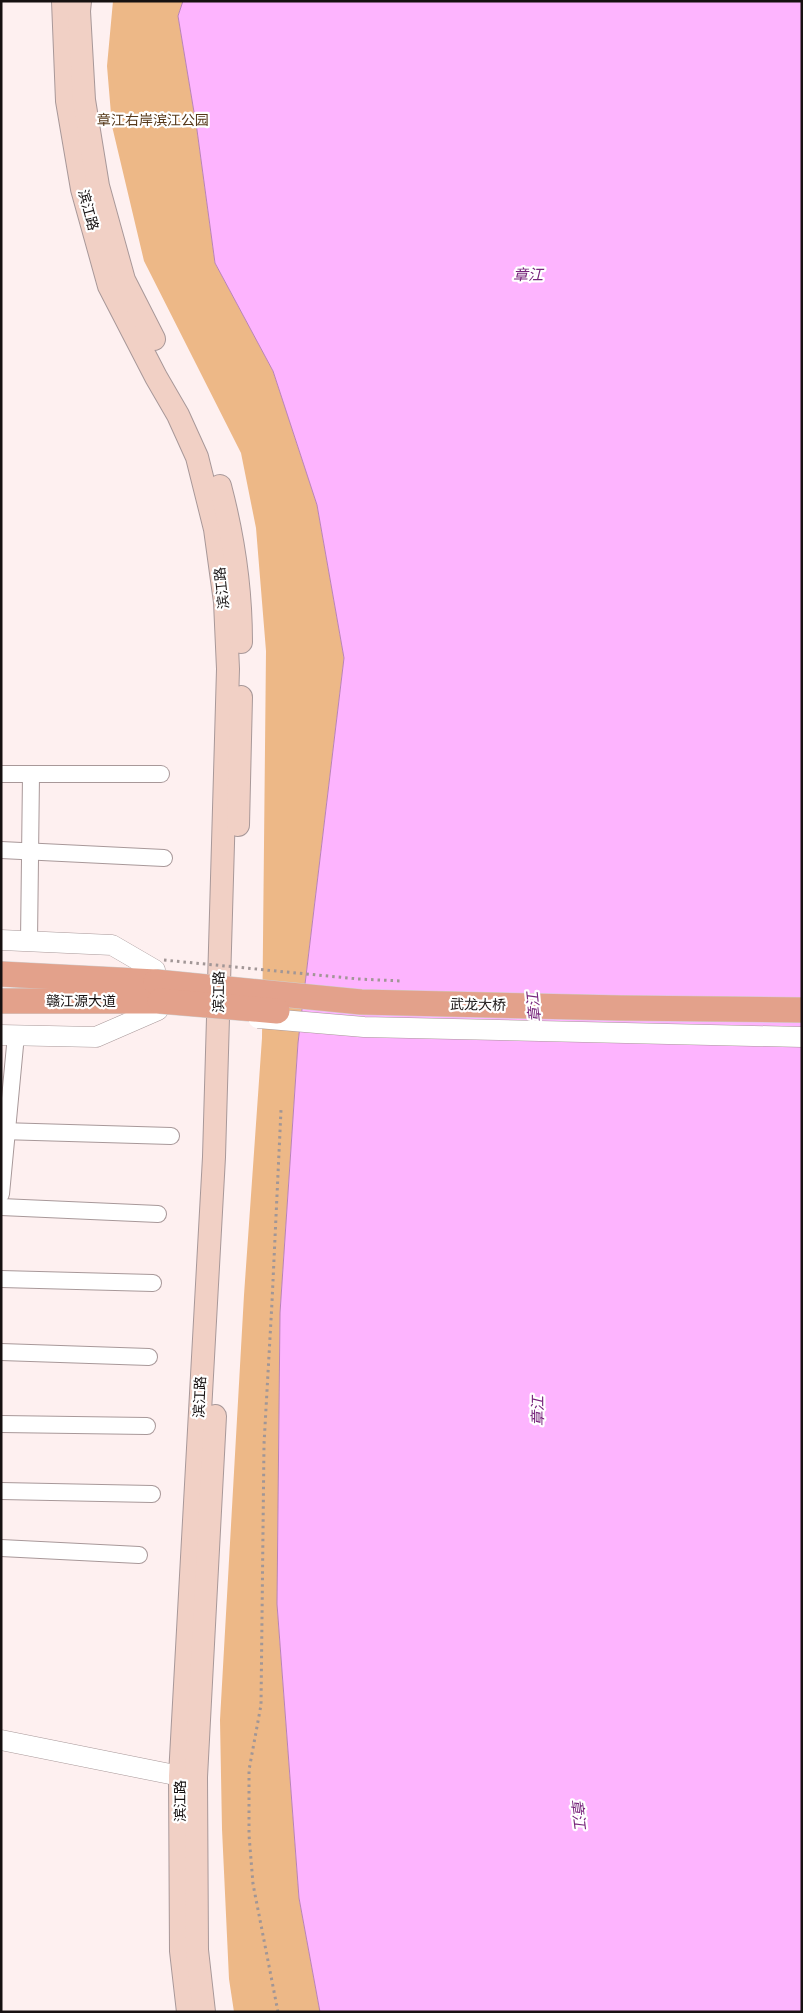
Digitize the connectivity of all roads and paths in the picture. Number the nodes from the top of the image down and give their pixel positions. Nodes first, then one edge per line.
1 (67, 4) edge
2 (1, 774) edge
3 (162, 774) dead end
4 (32, 775) junction
5 (1, 850) edge
6 (30, 852) junction
7 (164, 858) dead end
8 (1, 940) edge
9 (29, 941) junction
10 (1, 974) edge
11 (408, 981) dead end
12 (159, 985) junction
13 (1, 1001) edge
14 (802, 1001) edge
15 (802, 1010) edge
16 (802, 1026) edge
17 (9, 1035) edge
18 (802, 1037) edge
19 (281, 1110) dead end
20 (4, 1131) edge
21 (171, 1136) dead end
22 (1, 1194) edge
23 (1, 1207) edge
24 (158, 1214) dead end
25 (1, 1279) edge
26 (153, 1283) dead end
27 (1, 1352) edge
28 (150, 1356) dead end
29 (1, 1424) edge
30 (146, 1426) dead end
31 (1, 1492) edge
32 (152, 1494) dead end
33 (1, 1548) edge
34 (139, 1555) dead end
35 (1, 1740) edge
36 (180, 1776) junction
37 (188, 2012) edge
38 (204, 2012) edge
39 (278, 2012) edge

1 - 36 main road, 滨江路
1 - 38 main road, 滨江路
2 - 4 street
3 - 4 street
4 - 6 street
5 - 6 street
6 - 7 street
6 - 9 street
8 - 9 street
9 - 12 street
10 - 12 main road, 赣江源大道
11 - 12 path, bridge
12 - 13 main road, 赣江源大道
12 - 14 street
12 - 15 main road, 武龙大桥, bridge
12 - 16 main road, 武龙大桥, bridge
12 - 17 street
12 - 18 street, bridge
17 - 20 street
19 - 39 path
20 - 21 street
20 - 22 street
23 - 24 street
25 - 26 street
27 - 28 street
29 - 30 street
31 - 32 street
33 - 34 street
35 - 36 street
36 - 37 main road, 滨江路

